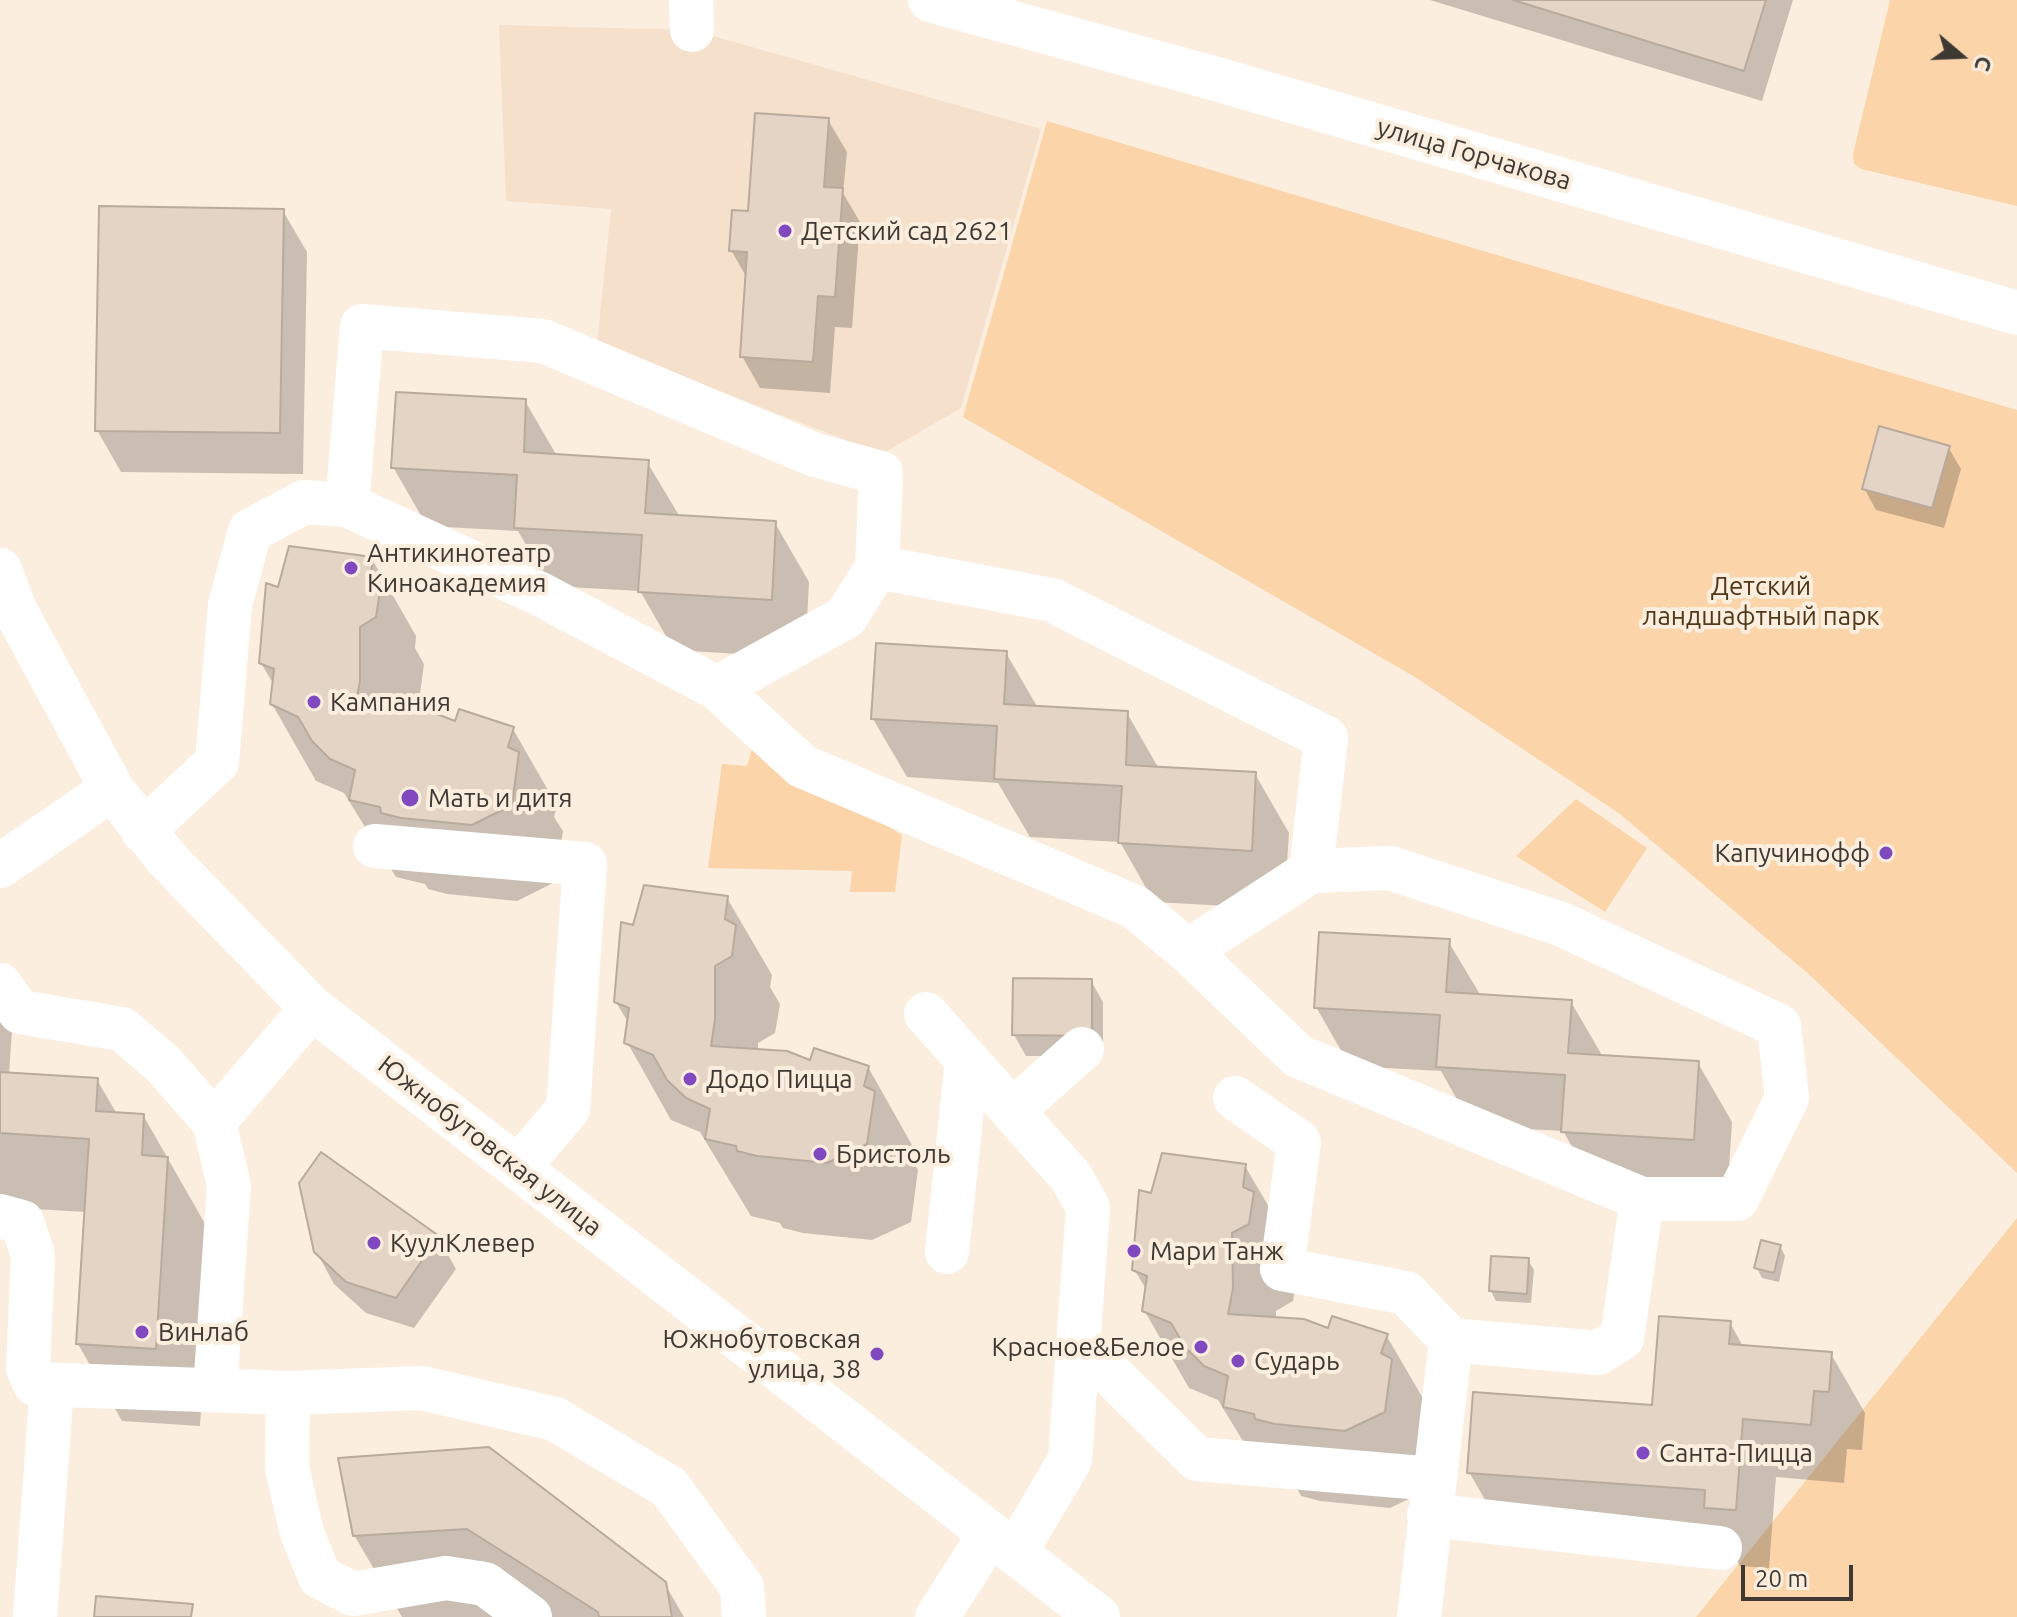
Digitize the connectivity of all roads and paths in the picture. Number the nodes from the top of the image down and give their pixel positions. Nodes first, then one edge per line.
1 (930, 0) edge
2 (2017, 313) edge
3 (347, 505) junction
4 (877, 567) junction
5 (0, 570) edge
6 (717, 688) junction
7 (112, 789) junction
8 (143, 831) junction
9 (375, 846) dead end
10 (0, 866) edge
11 (1311, 871) junction
12 (1188, 951) junction
13 (0, 985) edge
14 (312, 1008) junction
15 (926, 1014) dead end
16 (1082, 1049) dead end
17 (967, 1060) junction
18 (1235, 1098) dead end
19 (1012, 1111) junction
20 (214, 1122) junction
21 (518, 1168) junction
22 (1642, 1199) junction
23 (0, 1216) edge
24 (947, 1252) dead end
25 (1451, 1340) junction
26 (1079, 1343) junction
27 (52, 1386) junction
28 (215, 1390) junction
29 (288, 1393) junction
30 (1432, 1497) junction
31 (1002, 1544) junction
32 (1720, 1548) dead end
33 (35, 1617) edge
34 (530, 1617) edge
35 (744, 1617) edge
36 (937, 1617) edge
37 (1098, 1617) edge
38 (1419, 1617) edge

1 - 2 street, улица Горчакова
3 - 4 street
3 - 6 street
3 - 8 street
4 - 6 street
4 - 11 street
5 - 7 street, Южнобутовская улица
6 - 12 street
7 - 8 street, Южнобутовская улица
7 - 10 street
8 - 14 street, Южнобутовская улица
9 - 21 street
11 - 12 street
11 - 22 street
12 - 22 street
13 - 20 street
14 - 20 street
14 - 21 street, Южнобутовская улица
15 - 17 street
16 - 19 street
17 - 19 street
17 - 24 street
18 - 25 street
19 - 26 street
20 - 28 street
21 - 31 street, Южнобутовская улица
22 - 25 street
23 - 27 street
25 - 30 street
26 - 30 street
26 - 31 street
27 - 28 street
27 - 33 street
28 - 29 street
29 - 34 street
29 - 35 street
30 - 32 street
30 - 38 street
31 - 36 street
31 - 37 street, Южнобутовская улица

